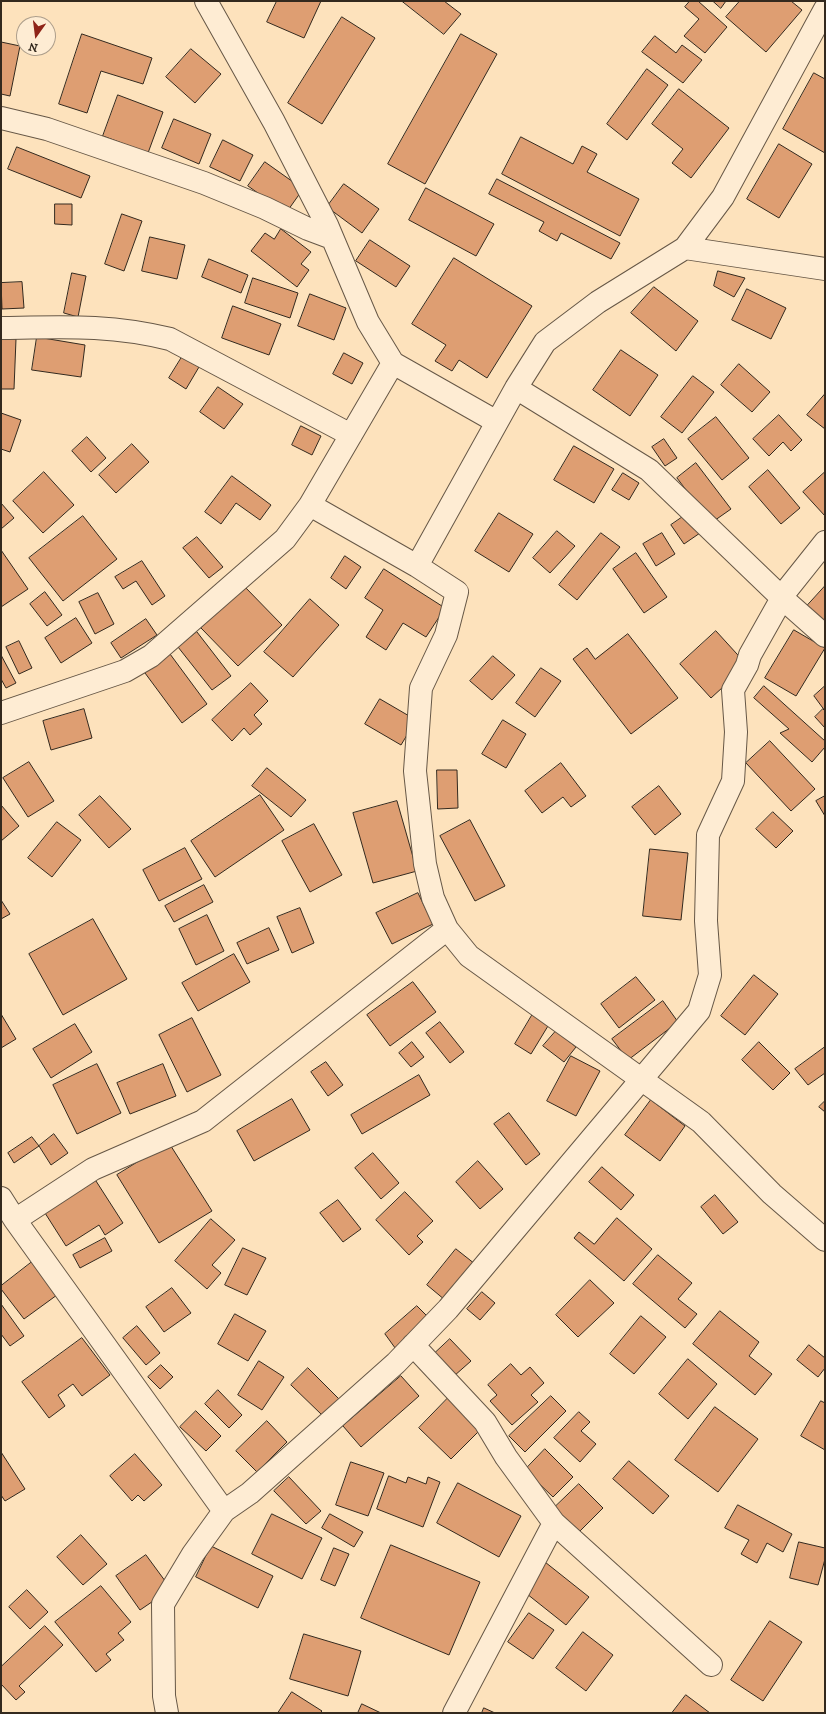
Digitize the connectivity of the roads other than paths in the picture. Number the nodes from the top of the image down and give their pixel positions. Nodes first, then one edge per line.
1 (206, 1) edge
2 (825, 9) edge
3 (1, 118) edge
4 (332, 238) junction
5 (685, 248) junction
6 (825, 269) edge
7 (1, 328) edge
8 (393, 363) junction
9 (516, 388) junction
10 (497, 422) junction
11 (351, 435) junction
12 (310, 506) junction
13 (825, 542) edge
14 (417, 566) junction
15 (782, 598) junction
16 (825, 636) edge
17 (1, 713) edge
18 (447, 929) junction
19 (641, 1080) junction
20 (1, 1198) edge
21 (15, 1220) junction
22 (825, 1240) edge
23 (412, 1346) junction
24 (224, 1511) junction
25 (554, 1523) junction
26 (711, 1665) dead end
27 (167, 1713) edge
28 (454, 1713) edge

1 - 4 street
2 - 5 street
3 - 4 street
4 - 8 street
5 - 6 street
5 - 9 street
7 - 11 street
8 - 10 street
8 - 11 street
9 - 10 street
9 - 15 street
10 - 14 street
11 - 12 street
12 - 14 street
12 - 17 street
13 - 15 street
14 - 18 street
15 - 16 street
15 - 19 street
18 - 19 street
18 - 21 street
19 - 22 street
19 - 23 street
20 - 21 street
21 - 24 street
23 - 24 street
23 - 25 street
24 - 27 street
25 - 26 street
25 - 28 street

